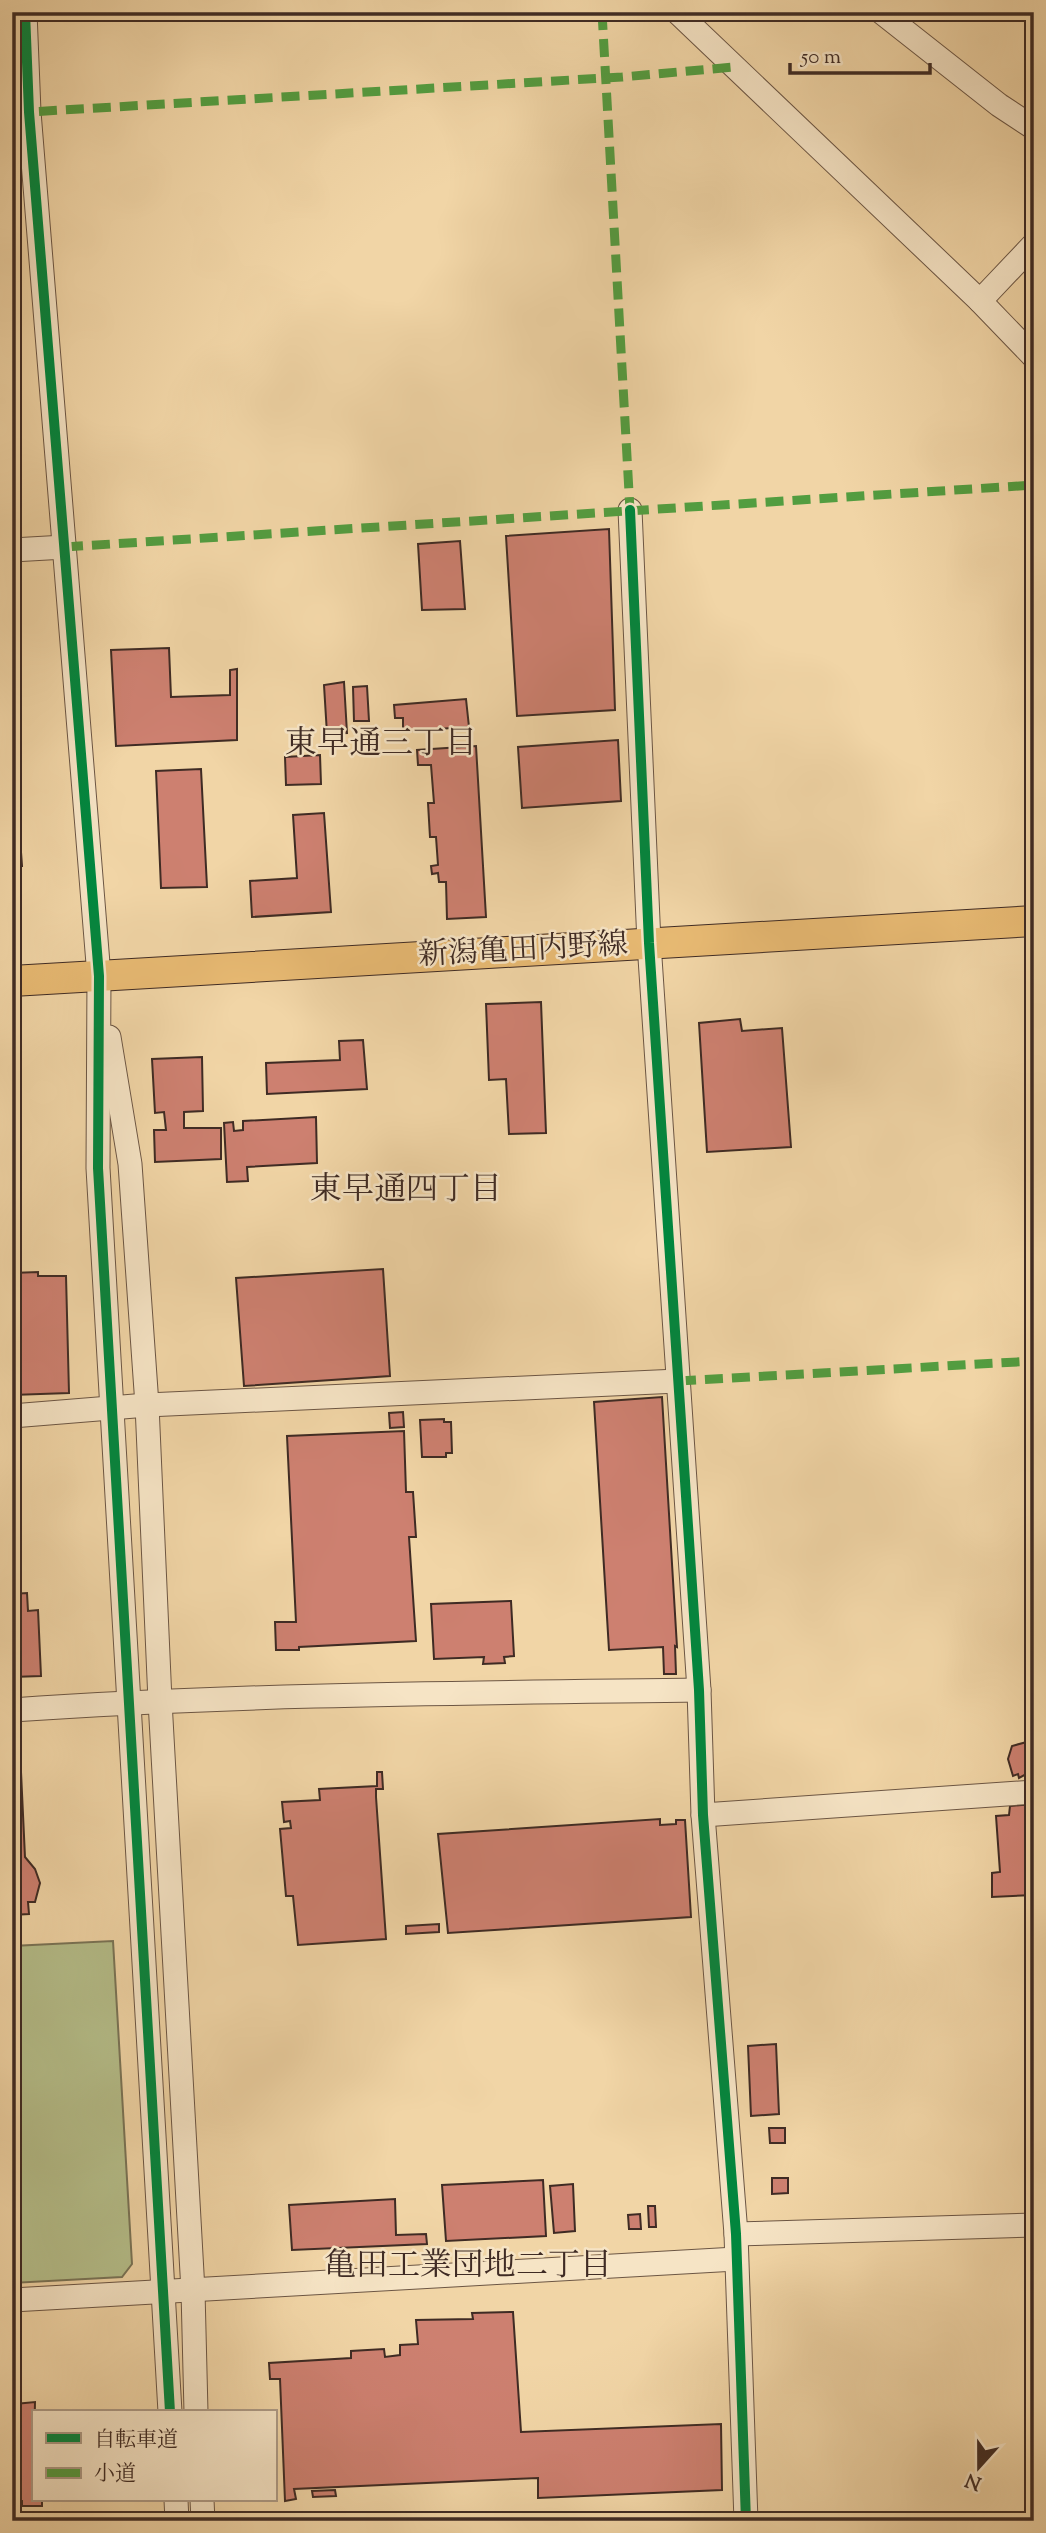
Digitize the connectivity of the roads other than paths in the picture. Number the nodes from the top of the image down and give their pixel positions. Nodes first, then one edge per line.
1 (25, 12) edge
2 (677, 12) edge
3 (881, 12) edge
4 (1034, 128) edge
5 (1034, 244) edge
6 (980, 302) junction
7 (1034, 357) edge
8 (630, 510) dead end
9 (65, 547) junction
10 (12, 550) edge
11 (1034, 921) edge
12 (649, 943) junction
13 (99, 976) junction
14 (12, 981) edge
15 (678, 1381) junction
16 (147, 1405) junction
17 (111, 1407) junction
18 (12, 1416) edge
19 (699, 1690) junction
20 (160, 1701) junction
21 (128, 1702) junction
22 (12, 1710) edge
23 (1034, 1792) edge
24 (703, 1815) junction
25 (1034, 2225) edge
26 (736, 2234) junction
27 (736, 2259) junction
28 (193, 2291) junction
29 (162, 2292) junction
30 (12, 2300) edge
31 (170, 2410) edge
32 (196, 2410) edge
33 (176, 2502) edge
34 (202, 2502) edge
35 (177, 2521) edge
36 (203, 2521) edge
37 (746, 2521) edge

1 - 9 street
2 - 6 street
3 - 4 street
5 - 6 street
6 - 7 street
8 - 12 street
9 - 10 street
9 - 13 street
11 - 12 main road, 新潟亀田内野線
12 - 13 main road, 新潟亀田内野線
12 - 15 street
13 - 14 main road, 新潟亀田内野線
13 - 16 street
13 - 17 street
15 - 16 street
15 - 19 street
16 - 17 street
16 - 20 street
17 - 18 street
17 - 21 street
19 - 20 street
19 - 24 street
20 - 21 street
20 - 28 street
21 - 22 street
21 - 29 street
23 - 24 street
24 - 26 street
25 - 26 street
26 - 27 street
27 - 28 street
27 - 37 street
28 - 29 street
28 - 32 street
29 - 30 street
29 - 31 street
33 - 35 street
34 - 36 street

